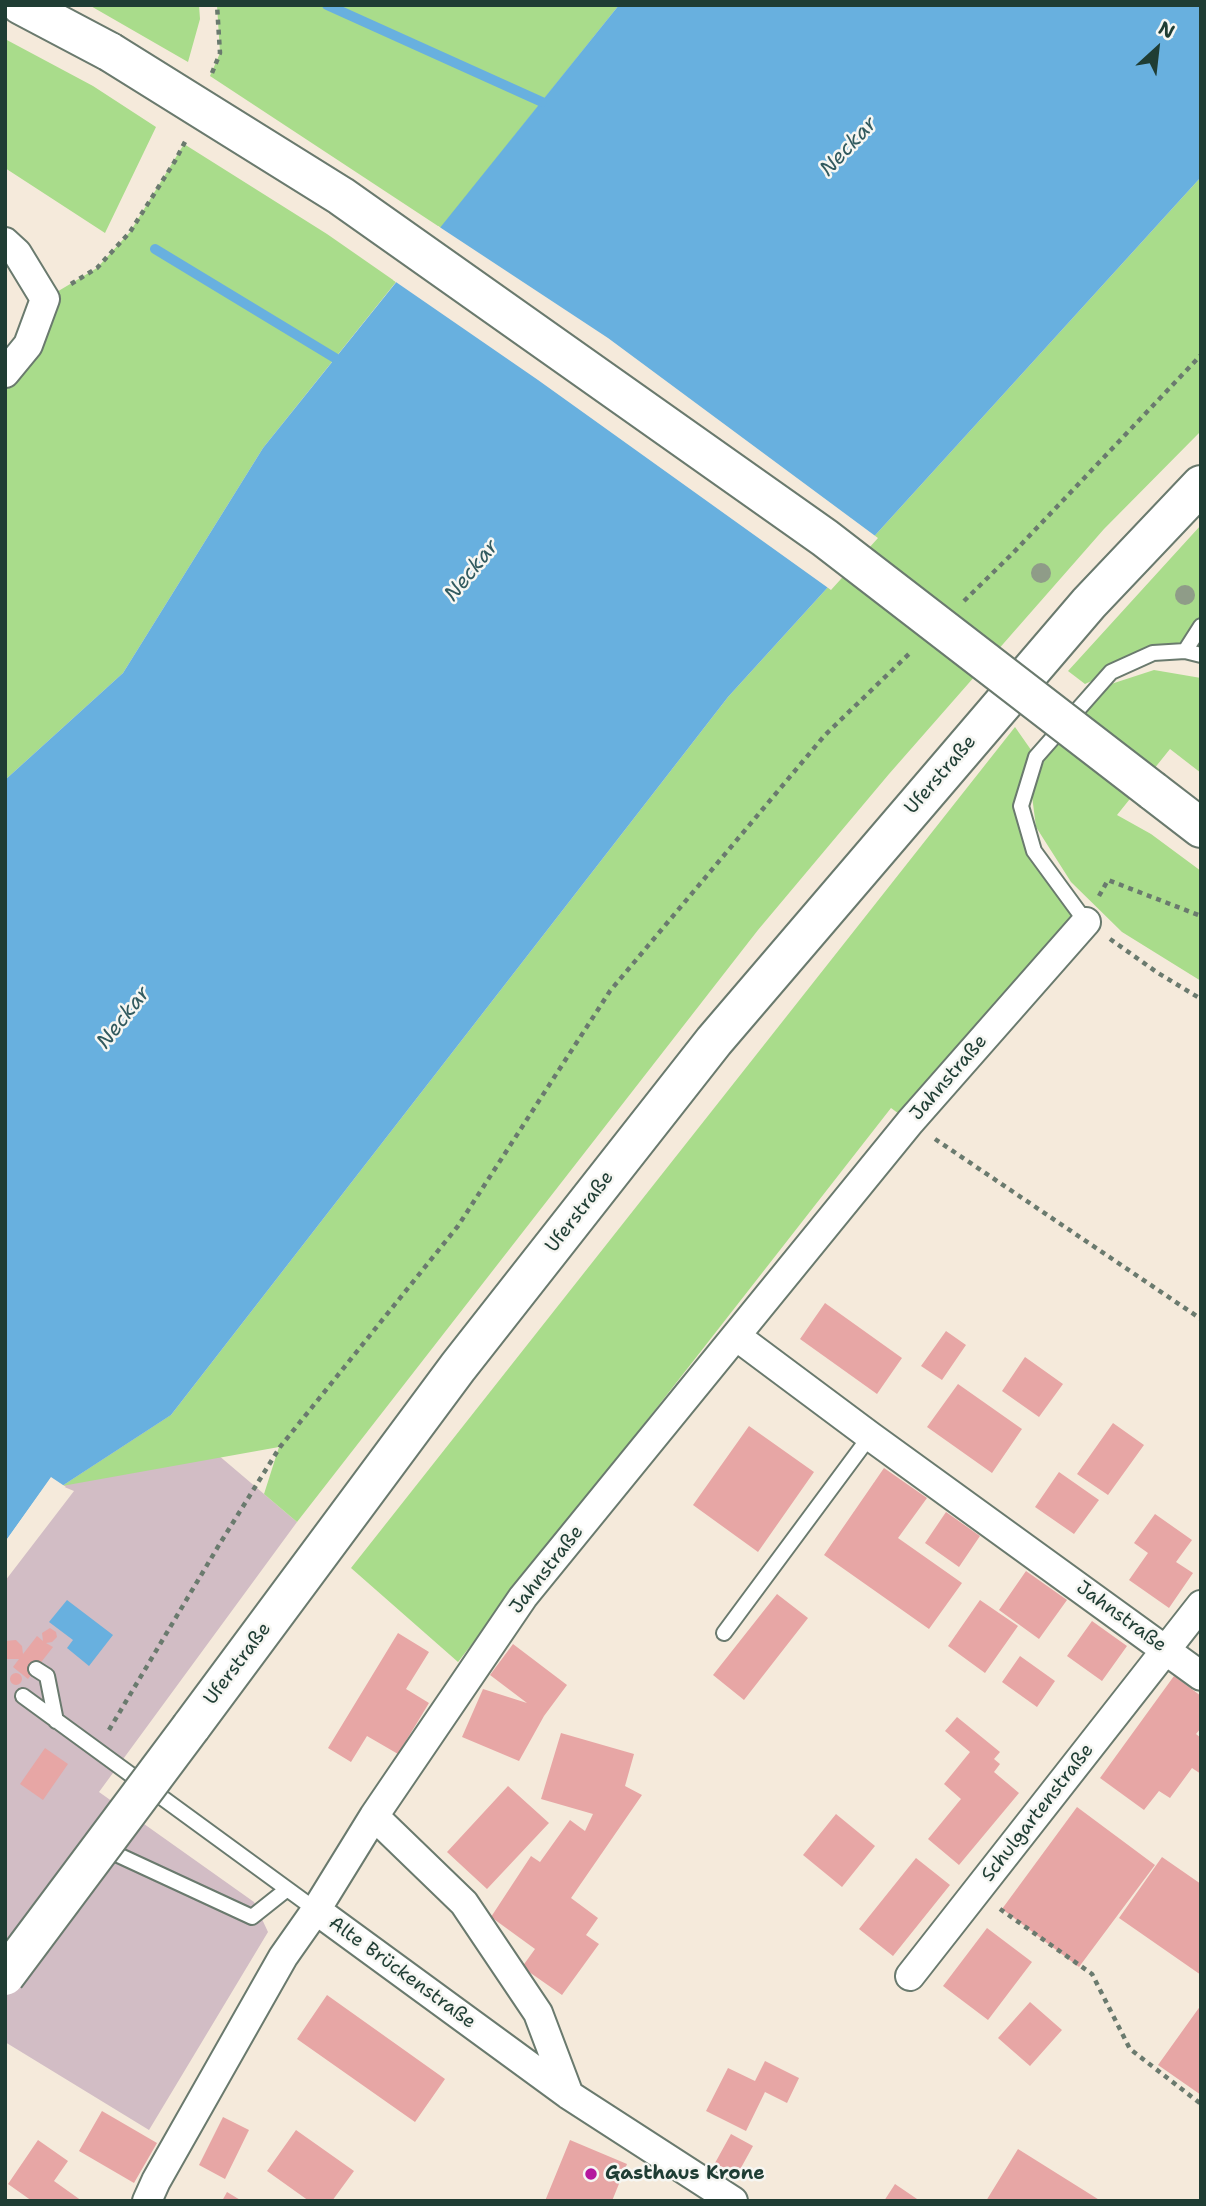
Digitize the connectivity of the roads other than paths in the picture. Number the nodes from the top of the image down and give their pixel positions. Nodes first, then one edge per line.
1 (21, 5) edge
2 (5, 242) edge
3 (5, 373) edge
4 (1201, 485) edge
5 (1201, 626) edge
6 (1185, 651) junction
7 (1201, 655) edge
8 (1201, 828) edge
9 (1086, 922) joint
10 (736, 1336) junction
11 (870, 1436) junction
12 (1201, 1605) edge
13 (724, 1633) dead end
14 (1167, 1651) junction
15 (36, 1669) dead end
16 (1201, 1676) edge
17 (23, 1696) dead end
18 (56, 1721) junction
19 (374, 1816) junction
20 (286, 1890) junction
21 (316, 1910) junction
22 (5, 1976) edge
23 (910, 1976) dead end
24 (5, 1984) edge
25 (569, 2095) junction
26 (147, 2201) edge
27 (733, 2201) edge

1 - 8 main road, bridge
2 - 3 street
4 - 22 main road, Uferstraße, bridge
5 - 6 lane
6 - 7 lane
6 - 9 lane
9 - 10 street, Jahnstraße
10 - 11 street, Jahnstraße
10 - 19 street, Jahnstraße
11 - 13 lane
11 - 14 street, Jahnstraße
12 - 14 street, Schulgartenstraße
14 - 16 street, Jahnstraße
14 - 23 street, Schulgartenstraße
15 - 18 lane
17 - 18 lane
18 - 20 lane
19 - 21 street, Jahnstraße
19 - 25 street
20 - 21 lane
20 - 24 lane
21 - 25 street, Alte Brückenstraße
21 - 26 street, Alte Brückenstraße
25 - 27 street, Alte Brückenstraße

